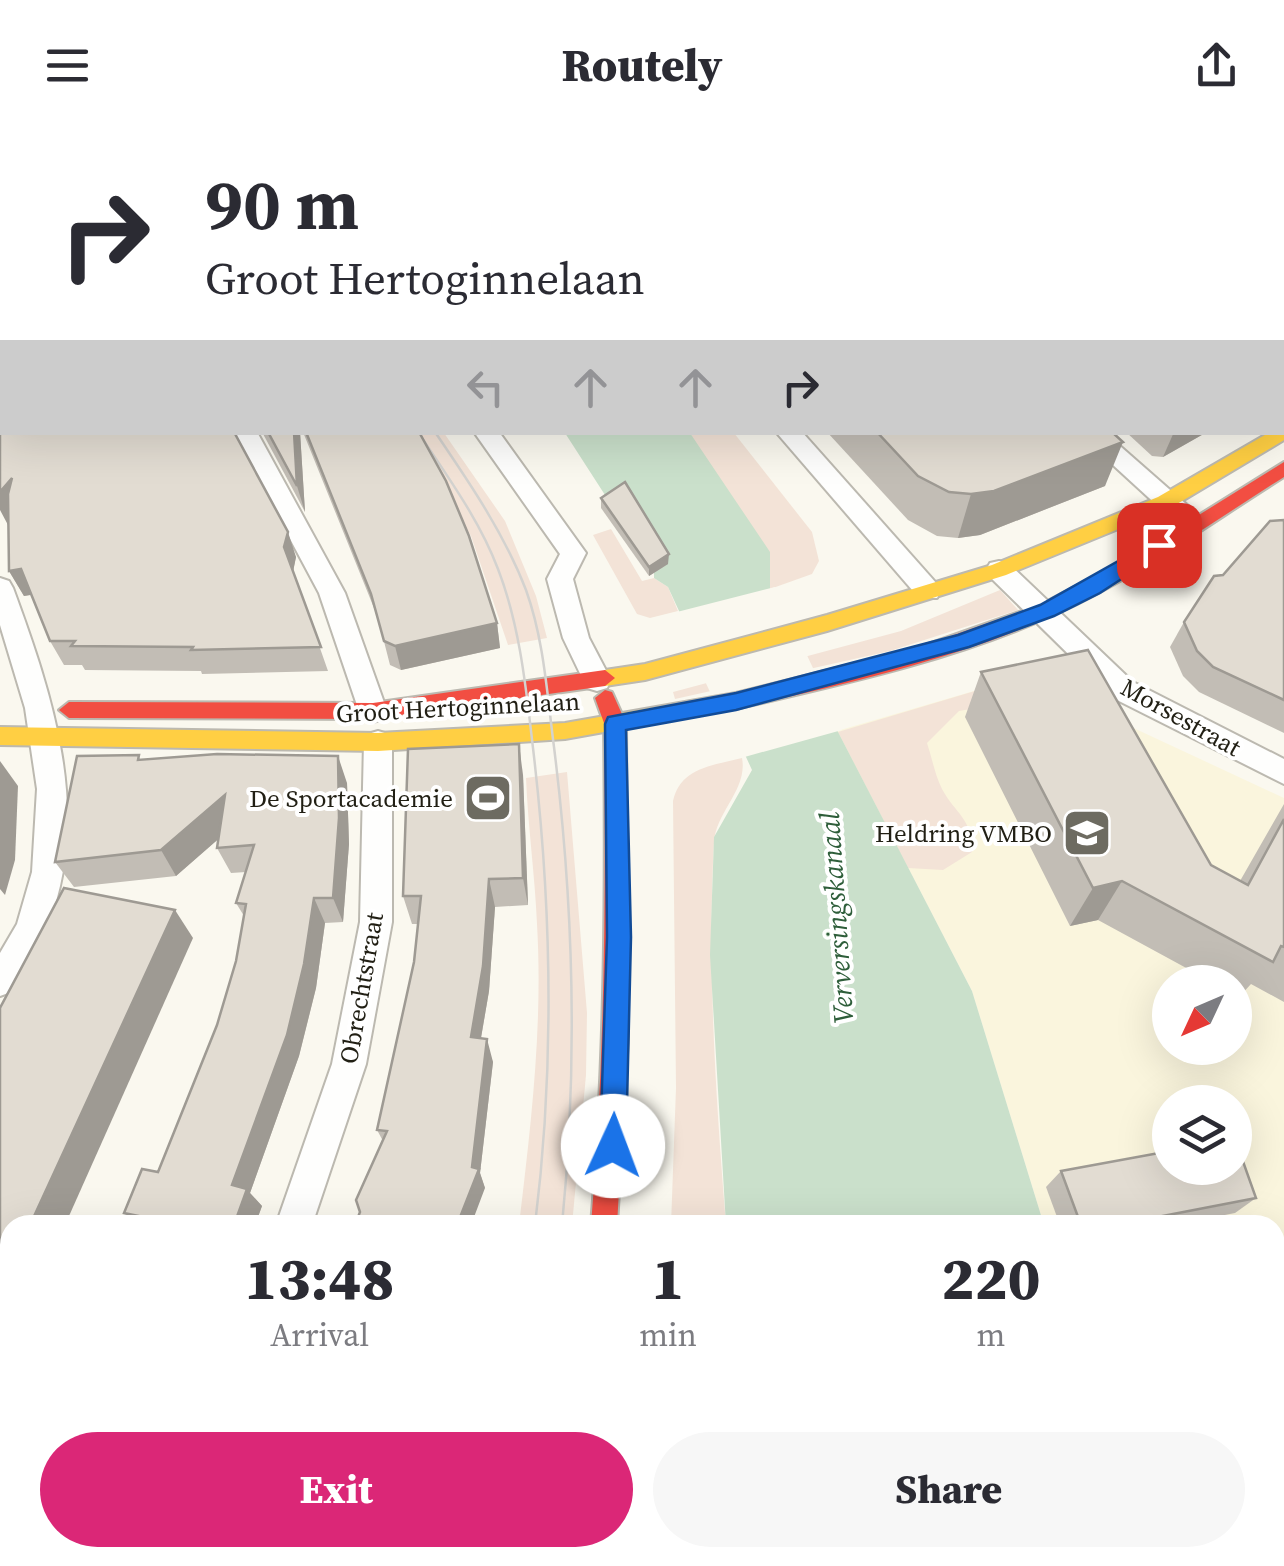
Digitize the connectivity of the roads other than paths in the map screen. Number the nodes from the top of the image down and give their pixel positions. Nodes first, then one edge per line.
1 (247, 435) edge
2 (488, 435) edge
3 (791, 435) edge
4 (1092, 435) edge
5 (1279, 435) edge
6 (1284, 468) edge
7 (1166, 502) junction
8 (1192, 524) junction
9 (999, 570) junction
10 (0, 588) edge
11 (928, 590) junction
12 (1042, 612) junction
13 (597, 680) junction
14 (28, 709) junction
15 (373, 710) junction
16 (616, 724) junction
17 (0, 736) edge
18 (47, 738) junction
19 (378, 742) junction
20 (1284, 772) edge
21 (0, 982) edge
22 (297, 1215) edge
23 (605, 1215) edge

1 - 15 street
2 - 13 street
3 - 11 street
4 - 7 street
5 - 7 street, Groot Hertoginnelaan
6 - 8 street, Groot Hertoginnelaan
7 - 8 street
7 - 9 street, Groot Hertoginnelaan
8 - 12 street, Groot Hertoginnelaan
9 - 11 street, Groot Hertoginnelaan
9 - 12 street, Morsestraat
10 - 14 street
11 - 13 street, Groot Hertoginnelaan
12 - 16 street, Groot Hertoginnelaan
12 - 20 street, Morsestraat
13 - 15 street, Groot Hertoginnelaan
13 - 16 street
14 - 15 street, Groot Hertoginnelaan
14 - 18 street
16 - 19 street, Groot Hertoginnelaan
16 - 23 street
17 - 18 street, Groot Hertoginnelaan
18 - 19 street, Groot Hertoginnelaan
18 - 21 street
19 - 22 street, Obrechtstraat

